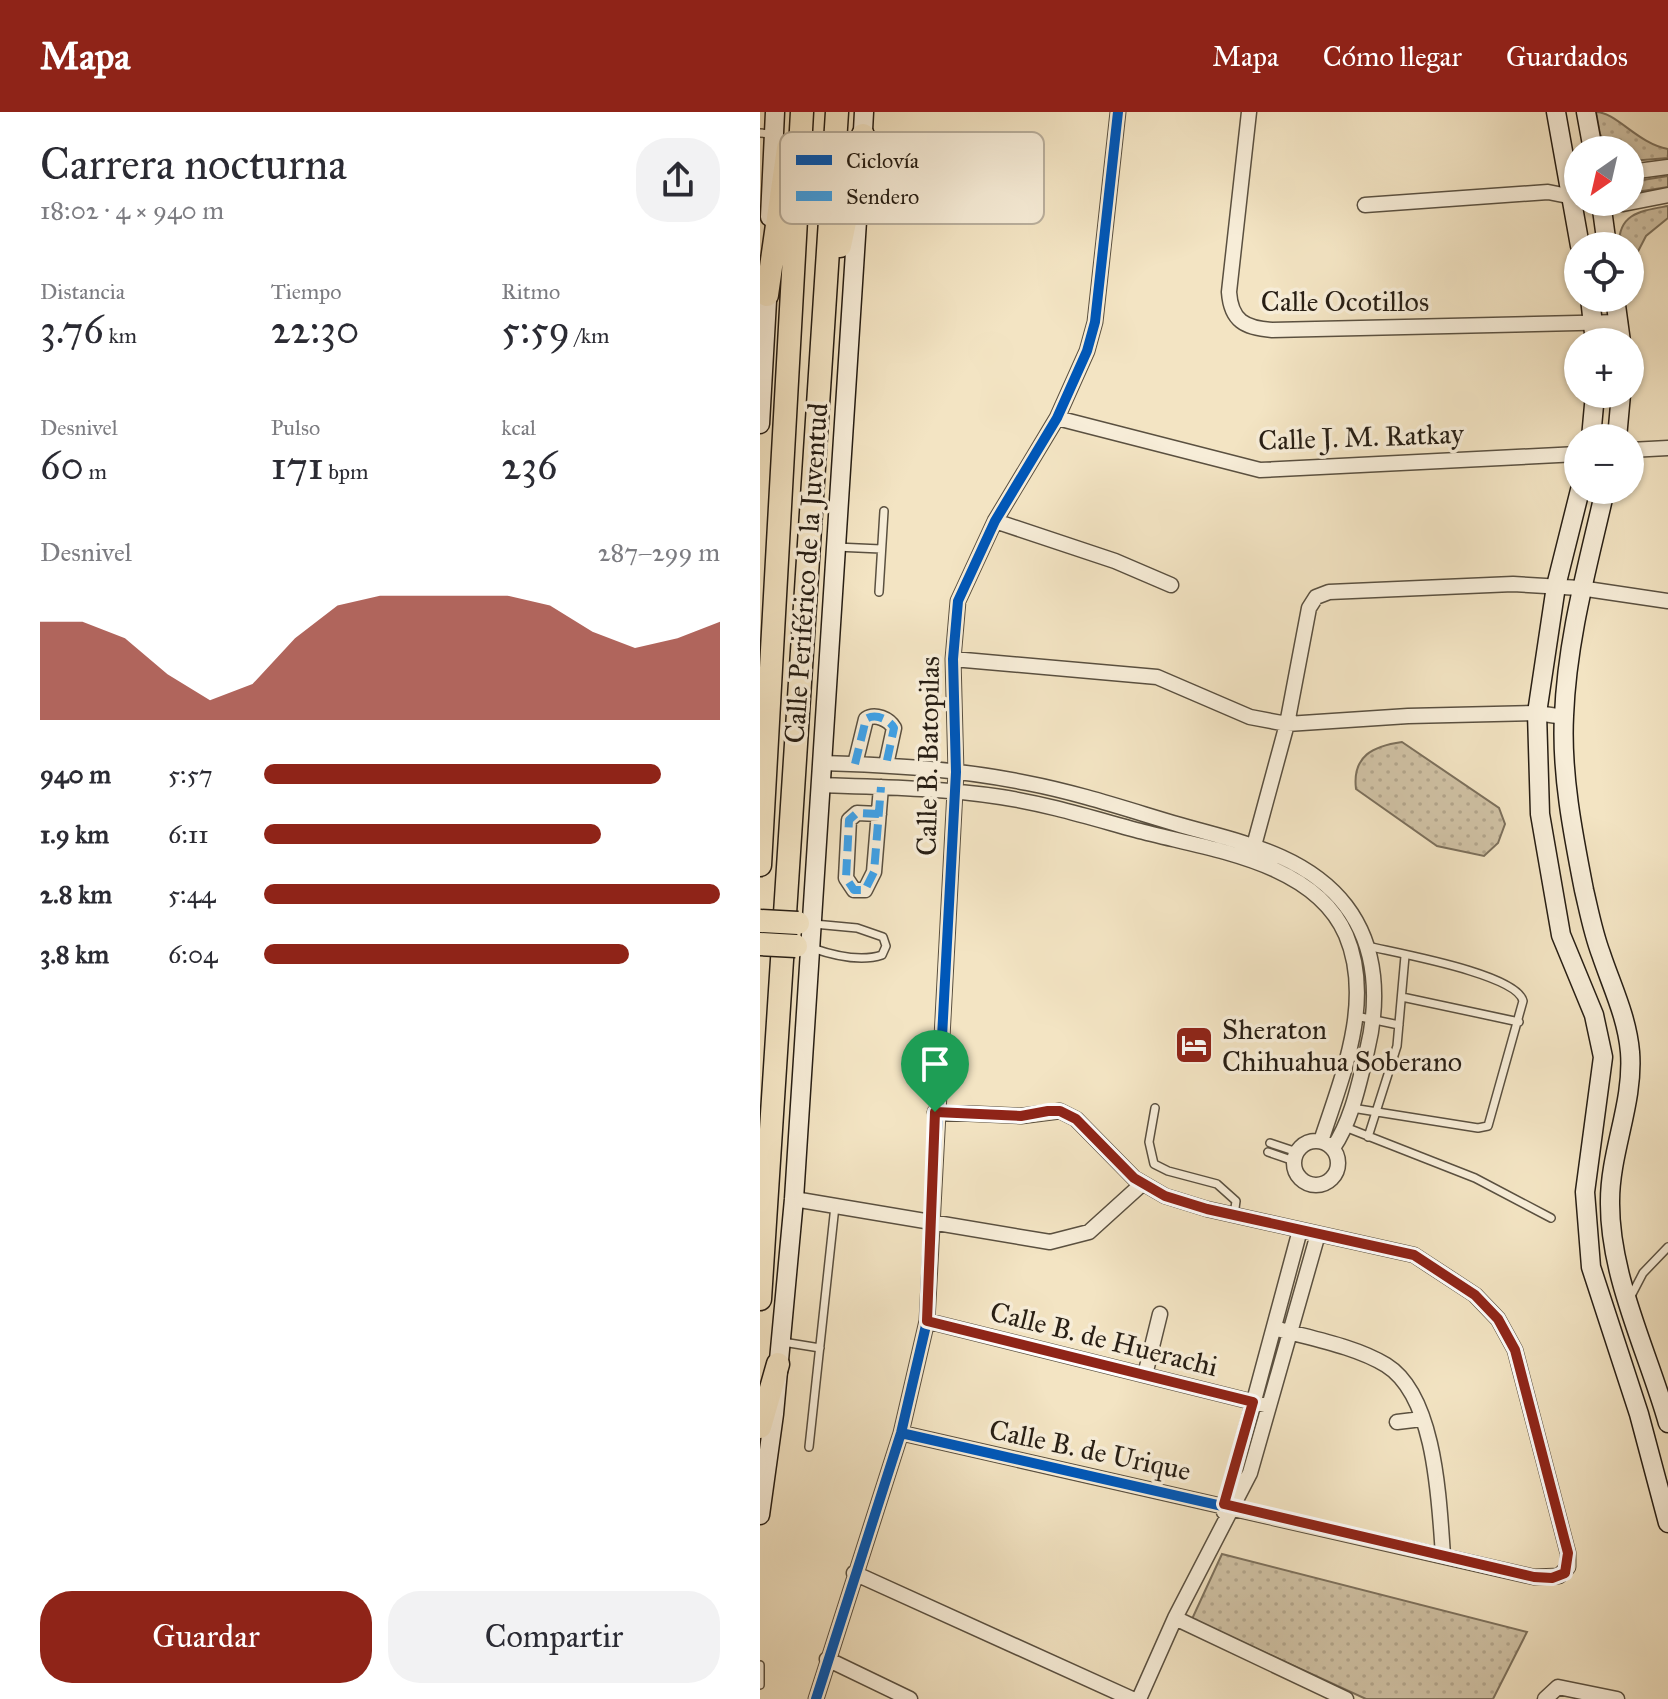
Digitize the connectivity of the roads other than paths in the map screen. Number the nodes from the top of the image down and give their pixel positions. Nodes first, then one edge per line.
1 (775, 112) edge
2 (800, 112) edge
3 (837, 112) edge
4 (864, 112) edge
5 (1118, 112) edge
6 (1249, 112) edge
7 (1556, 112) edge
8 (1586, 112) edge
9 (793, 132) edge
10 (799, 132) edge
11 (836, 132) edge
12 (863, 132) edge
13 (766, 133) edge
14 (1590, 136) edge
15 (1564, 146) edge
16 (1668, 167) edge
17 (1644, 170) edge
18 (1564, 190) edge
19 (1668, 195) edge
20 (780, 196) edge
21 (1644, 200) edge
22 (1365, 205) dead end
23 (794, 224) edge
24 (830, 224) edge
25 (844, 224) edge
26 (857, 224) edge
27 (764, 307) edge
28 (1592, 312) edge
29 (1618, 312) edge
30 (1594, 322) junction
31 (1620, 322) junction
32 (823, 325) junction
33 (1594, 328) edge
34 (1620, 328) edge
35 (761, 385) edge
36 (760, 414) edge
37 (1057, 418) junction
38 (760, 424) edge
39 (1668, 448) edge
40 (1644, 449) edge
41 (1564, 455) edge
42 (1576, 504) edge
43 (1601, 504) edge
44 (884, 511) dead end
45 (995, 521) junction
46 (836, 547) junction
47 (881, 549) junction
48 (1171, 585) dead end
49 (1556, 586) junction
50 (1580, 588) junction
51 (879, 592) dead end
52 (1668, 601) edge
53 (953, 659) junction
54 (1537, 713) junction
55 (1564, 717) junction
56 (1287, 724) junction
57 (822, 763) junction
58 (855, 764) junction
59 (886, 765) junction
60 (956, 772) junction
61 (820, 785) junction
62 (881, 787) junction
63 (1063, 791) junction
64 (954, 793) junction
65 (1059, 809) junction
66 (879, 814) junction
67 (1252, 853) junction
68 (760, 865) edge
69 (1329, 898) junction
70 (760, 921) edge
71 (805, 923) junction
72 (760, 944) edge
73 (1367, 946) junction
74 (803, 947) junction
75 (1405, 956) junction
76 (1402, 997) junction
77 (1356, 1016) junction
78 (1374, 1019) junction
79 (1519, 1022) junction
80 (1399, 1025) junction
81 (1351, 1107) junction
82 (1155, 1108) dead end
83 (935, 1112) junction
84 (1378, 1113) junction
85 (1345, 1127) junction
86 (1368, 1137) junction
87 (1327, 1144) junction
88 (1269, 1147) dead end
89 (1296, 1156) junction
90 (1142, 1184) junction
91 (794, 1199) junction
92 (835, 1205) junction
93 (1234, 1215) junction
94 (1551, 1218) dead end
95 (933, 1219) junction
96 (1300, 1230) junction
97 (1318, 1234) junction
98 (1668, 1247) edge
99 (760, 1299) edge
100 (1630, 1302) junction
101 (1160, 1314) dead end
102 (927, 1321) junction
103 (1274, 1328) junction
104 (1290, 1332) junction
105 (780, 1341) junction
106 (820, 1348) junction
107 (778, 1364) junction
108 (1145, 1375) junction
109 (1253, 1402) junction
110 (1269, 1406) junction
111 (1422, 1419) junction
112 (1397, 1422) dead end
113 (1668, 1423) edge
114 (760, 1427) edge
115 (901, 1433) junction
116 (809, 1447) dead end
117 (1229, 1506) junction
118 (760, 1515) edge
119 (1668, 1523) edge
120 (1443, 1555) junction
121 (854, 1573) junction
122 (1175, 1618) junction
123 (827, 1659) junction
124 (760, 1665) edge
125 (760, 1685) edge
126 (816, 1699) edge
127 (910, 1699) edge
128 (1132, 1699) edge
129 (1139, 1699) edge
130 (1346, 1699) edge
131 (1545, 1699) edge
132 (1617, 1699) edge

1 - 13 main road, Calle Periférico de la Juventud
2 - 9 main road
2 - 10 main road
3 - 11 main road
4 - 12 main road, Calle Periférico de la Juventud
5 - 37 street, Calle B. Batopilas
6 - 30 street, Calle Ocotillos
7 - 15 main road
8 - 14 main road
13 - 27 main road, Calle Periférico de la Juventud
16 - 17 street
18 - 22 street
19 - 21 street
20 - 27 main road
23 - 68 main road
24 - 32 main road
25 - 32 main road
26 - 46 main road, Calle Periférico de la Juventud
27 - 35 main road, Calle Periférico de la Juventud
28 - 30 main road
29 - 31 main road
30 - 31 street, Calle Ocotillos
30 - 33 main road
31 - 34 main road
32 - 99 main road
35 - 36 main road, Calle Periférico de la Juventud
36 - 38 main road, Calle Periférico de la Juventud
37 - 41 street, Calle J. M. Ratkay
37 - 45 street, Calle B. Batopilas
39 - 40 street
42 - 49 main road
43 - 50 main road
44 - 47 lane
45 - 48 street
45 - 53 street, Calle B. Batopilas
46 - 47 lane
46 - 57 main road, Calle Periférico de la Juventud
47 - 51 lane
49 - 50 street
49 - 54 main road
49 - 56 street
50 - 52 street
50 - 55 main road
53 - 56 street
53 - 60 street, Calle B. Batopilas
54 - 55 street
54 - 56 street
54 - 119 main road
55 - 100 main road
56 - 67 street
57 - 58 street
57 - 61 main road, Calle Periférico de la Juventud
58 - 59 street
58 - 59 street
59 - 60 street
59 - 62 lane
60 - 63 street
60 - 64 street, Calle B. Batopilas
61 - 62 street
61 - 71 main road, Calle Periférico de la Juventud
62 - 64 street
62 - 66 street
63 - 65 street
63 - 67 street
64 - 65 street
64 - 83 street, Calle B. Batopilas
65 - 67 street
66 - 66 street
67 - 69 street
69 - 73 street
69 - 77 street
70 - 71 main road, bridge
71 - 74 main road, Calle Periférico de la Juventud
71 - 74 lane
72 - 74 main road, bridge
73 - 75 lane
73 - 78 street
74 - 91 main road, Calle Periférico de la Juventud
75 - 76 lane
75 - 79 lane
76 - 79 lane
76 - 80 lane
77 - 78 lane
77 - 87 street
78 - 80 lane
78 - 81 street
79 - 84 lane
80 - 84 lane
81 - 84 lane
81 - 85 street
82 - 93 lane
83 - 90 street
83 - 95 street, Calle B. Batopilas
84 - 86 lane
85 - 86 lane
85 - 87 street
86 - 94 lane
87 - 89 street
87 - 89 street
88 - 89 lane
90 - 93 street, Calle B. de Urique
90 - 95 street
91 - 92 street
91 - 105 main road, Calle Periférico de la Juventud
92 - 95 street
92 - 106 lane
93 - 96 street, Calle B. de Urique
95 - 102 street, Calle B. Batopilas
96 - 97 street, Calle B. de Urique
96 - 103 street
97 - 104 street
97 - 120 street, Calle B. de Urique
98 - 100 lane
100 - 113 main road
101 - 108 street
102 - 108 street, Calle B. de Huerachi
102 - 115 street, Calle B. Batopilas
103 - 104 street
103 - 109 street
104 - 110 street
104 - 111 street
105 - 106 lane
105 - 107 main road, Calle Periférico de la Juventud
106 - 116 lane
107 - 114 main road
107 - 118 main road, Calle Periférico de la Juventud
108 - 109 street, Calle B. de Huerachi
109 - 110 street, Calle B. de Huerachi
109 - 117 street
110 - 117 street
111 - 112 street
111 - 120 street
115 - 117 street, Calle B. de Urique
115 - 121 street, Calle B. Batopilas
117 - 120 street, Calle B. de Urique
117 - 122 street
121 - 123 street, Calle B. Batopilas
121 - 128 street
122 - 129 street
122 - 130 street
123 - 126 street, Calle B. Batopilas
123 - 127 street
124 - 125 lane
131 - 132 street

